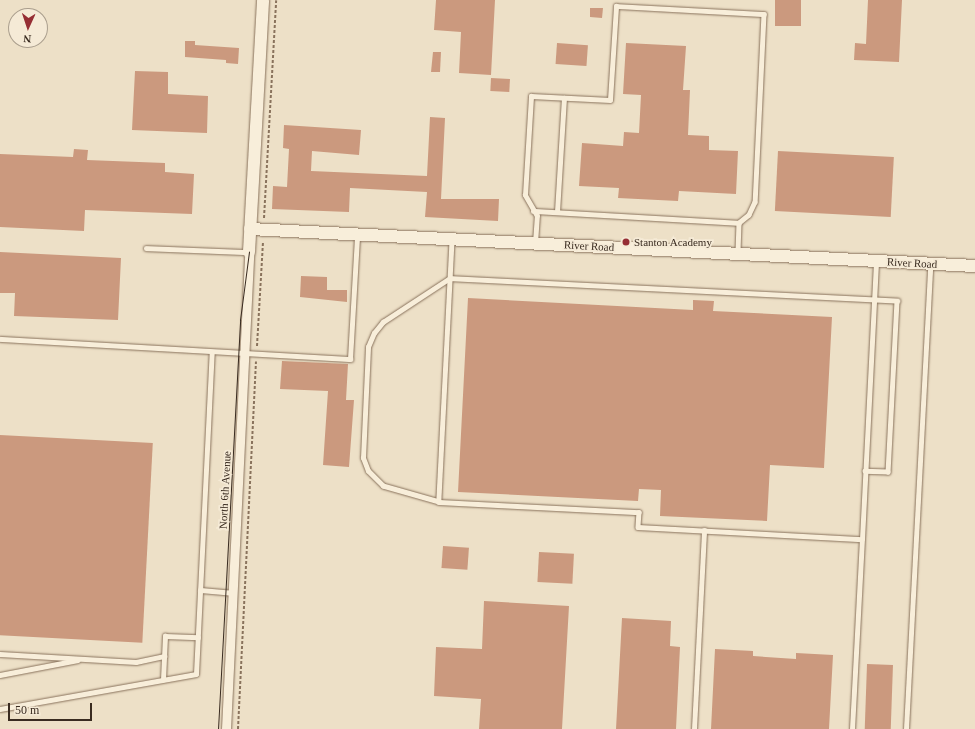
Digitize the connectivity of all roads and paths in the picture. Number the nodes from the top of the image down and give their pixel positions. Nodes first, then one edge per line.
1 (263, 0) edge
2 (276, 0) edge
3 (564, 98) junction
4 (533, 211) junction
5 (557, 212) junction
6 (738, 223) junction
7 (250, 229) junction
8 (263, 230) junction
9 (357, 234) junction
10 (452, 239) junction
11 (535, 244) junction
12 (146, 248) dead end
13 (249, 252) junction
14 (738, 254) junction
15 (876, 261) junction
16 (930, 264) junction
17 (975, 266) edge
18 (450, 278) junction
19 (874, 300) junction
20 (0, 340) edge
21 (212, 352) junction
22 (244, 354) junction
23 (257, 355) junction
24 (865, 471) junction
25 (439, 502) junction
26 (704, 530) junction
27 (862, 538) junction
28 (200, 590) junction
29 (232, 593) junction
30 (198, 637) junction
31 (0, 654) edge
32 (164, 656) junction
33 (86, 659) junction
34 (0, 675) edge
35 (163, 680) junction
36 (0, 708) edge
37 (226, 729) edge
38 (238, 729) edge
39 (694, 729) edge
40 (852, 729) edge
41 (906, 729) edge

1 - 7 street
2 - 8 path
3 - 4 lane
3 - 5 lane
3 - 6 lane
4 - 5 lane
4 - 11 lane
5 - 6 lane
6 - 14 lane
7 - 8 street, River Road
7 - 13 street
8 - 9 street, River Road
8 - 23 path
9 - 10 street, River Road
9 - 23 lane
10 - 11 street, River Road
10 - 18 lane
11 - 14 street, River Road
12 - 13 lane
13 - 22 street, North 6th Avenue
14 - 15 street, River Road
15 - 16 street, River Road
15 - 19 lane
16 - 17 street, River Road
16 - 41 lane
18 - 19 lane
18 - 25 lane
18 - 25 lane
19 - 24 lane
19 - 24 lane
20 - 21 lane
21 - 22 lane
21 - 28 lane
22 - 23 lane
22 - 29 street, North 6th Avenue
23 - 38 path
24 - 27 lane
25 - 26 lane
26 - 27 lane
26 - 39 lane
27 - 40 lane
28 - 29 lane
28 - 30 lane
29 - 37 street, North 6th Avenue
30 - 32 lane
30 - 35 lane
31 - 33 lane
32 - 33 lane
32 - 35 lane
33 - 34 lane
35 - 36 lane

